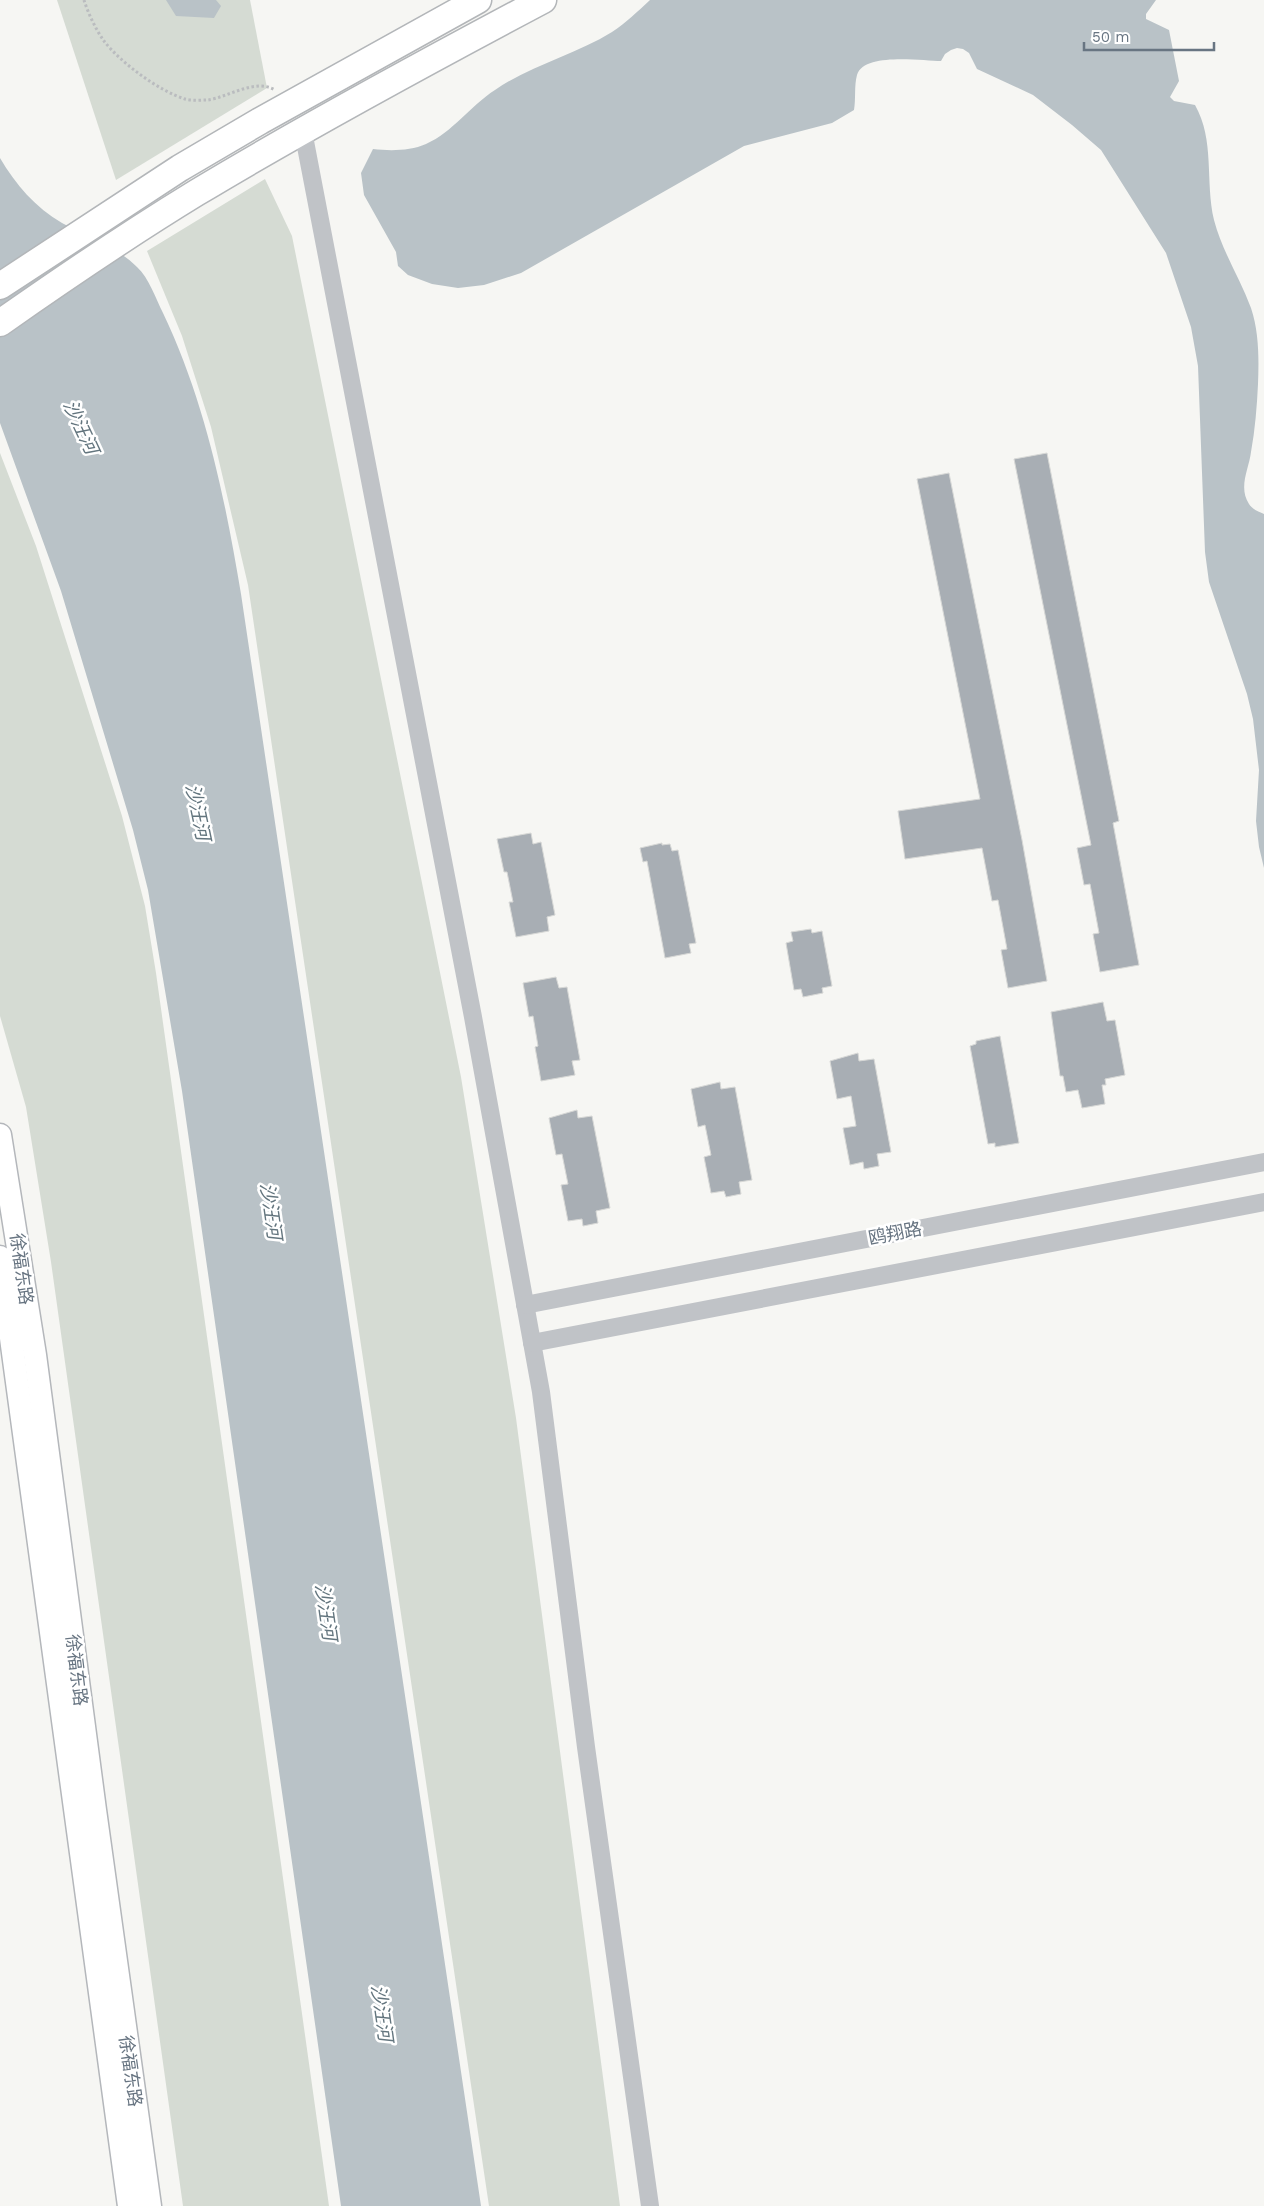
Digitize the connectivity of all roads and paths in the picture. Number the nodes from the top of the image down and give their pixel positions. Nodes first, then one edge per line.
1 (84, 0) edge
2 (478, 0) edge
3 (543, 0) edge
4 (294, 102) junction
5 (303, 131) junction
6 (0, 286) edge
7 (0, 323) edge
8 (0, 1135) edge
9 (1264, 1162) edge
10 (1264, 1202) edge
11 (0, 1257) edge
12 (525, 1304) junction
13 (532, 1342) junction
14 (129, 2206) edge
15 (150, 2206) edge
16 (650, 2206) edge

1 - 4 path
2 - 4 highway
3 - 5 highway
4 - 6 highway
5 - 7 highway
5 - 12 street
8 - 15 main road, 徐福东路
9 - 12 street, 鸥翔路
10 - 13 street
11 - 14 main road, 徐福东路
12 - 13 street
13 - 16 street

